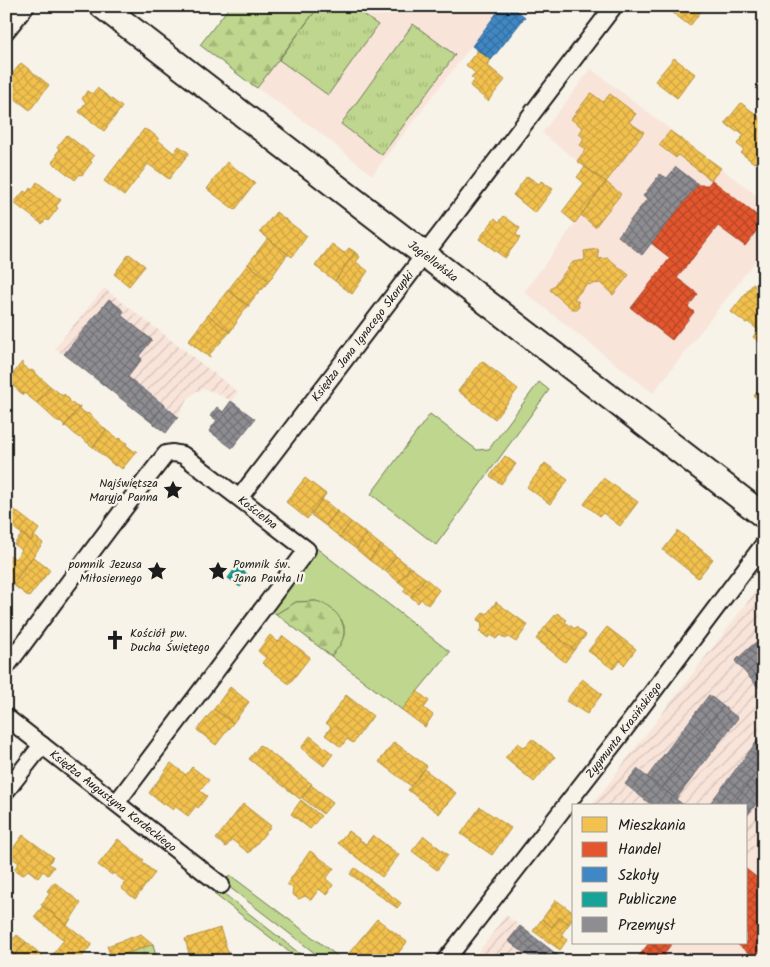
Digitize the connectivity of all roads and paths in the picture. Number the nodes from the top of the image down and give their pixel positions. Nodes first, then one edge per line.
1 (26, 6) edge
2 (102, 6) edge
3 (614, 6) edge
4 (6, 31) edge
5 (424, 254) junction
6 (240, 497) junction
7 (764, 516) edge
8 (764, 544) edge
9 (6, 667) edge
10 (6, 717) edge
11 (42, 745) junction
12 (6, 791) edge
13 (116, 802) junction
14 (222, 885) dead end
15 (445, 961) edge

1 - 4 street
2 - 5 street, Jagiellońska
3 - 5 street, Księdza Jana Ignacego Skorupki
5 - 6 street, Księdza Jana Ignacego Skorupki
5 - 7 street, Jagiellońska
6 - 9 street, Kościelna
6 - 13 street, Kościelna
8 - 15 street, Zygmunta Krasińskiego
10 - 11 street, Księdza Augustyna Kordeckiego
11 - 12 street
11 - 13 street, Księdza Augustyna Kordeckiego
13 - 14 street, Księdza Augustyna Kordeckiego

